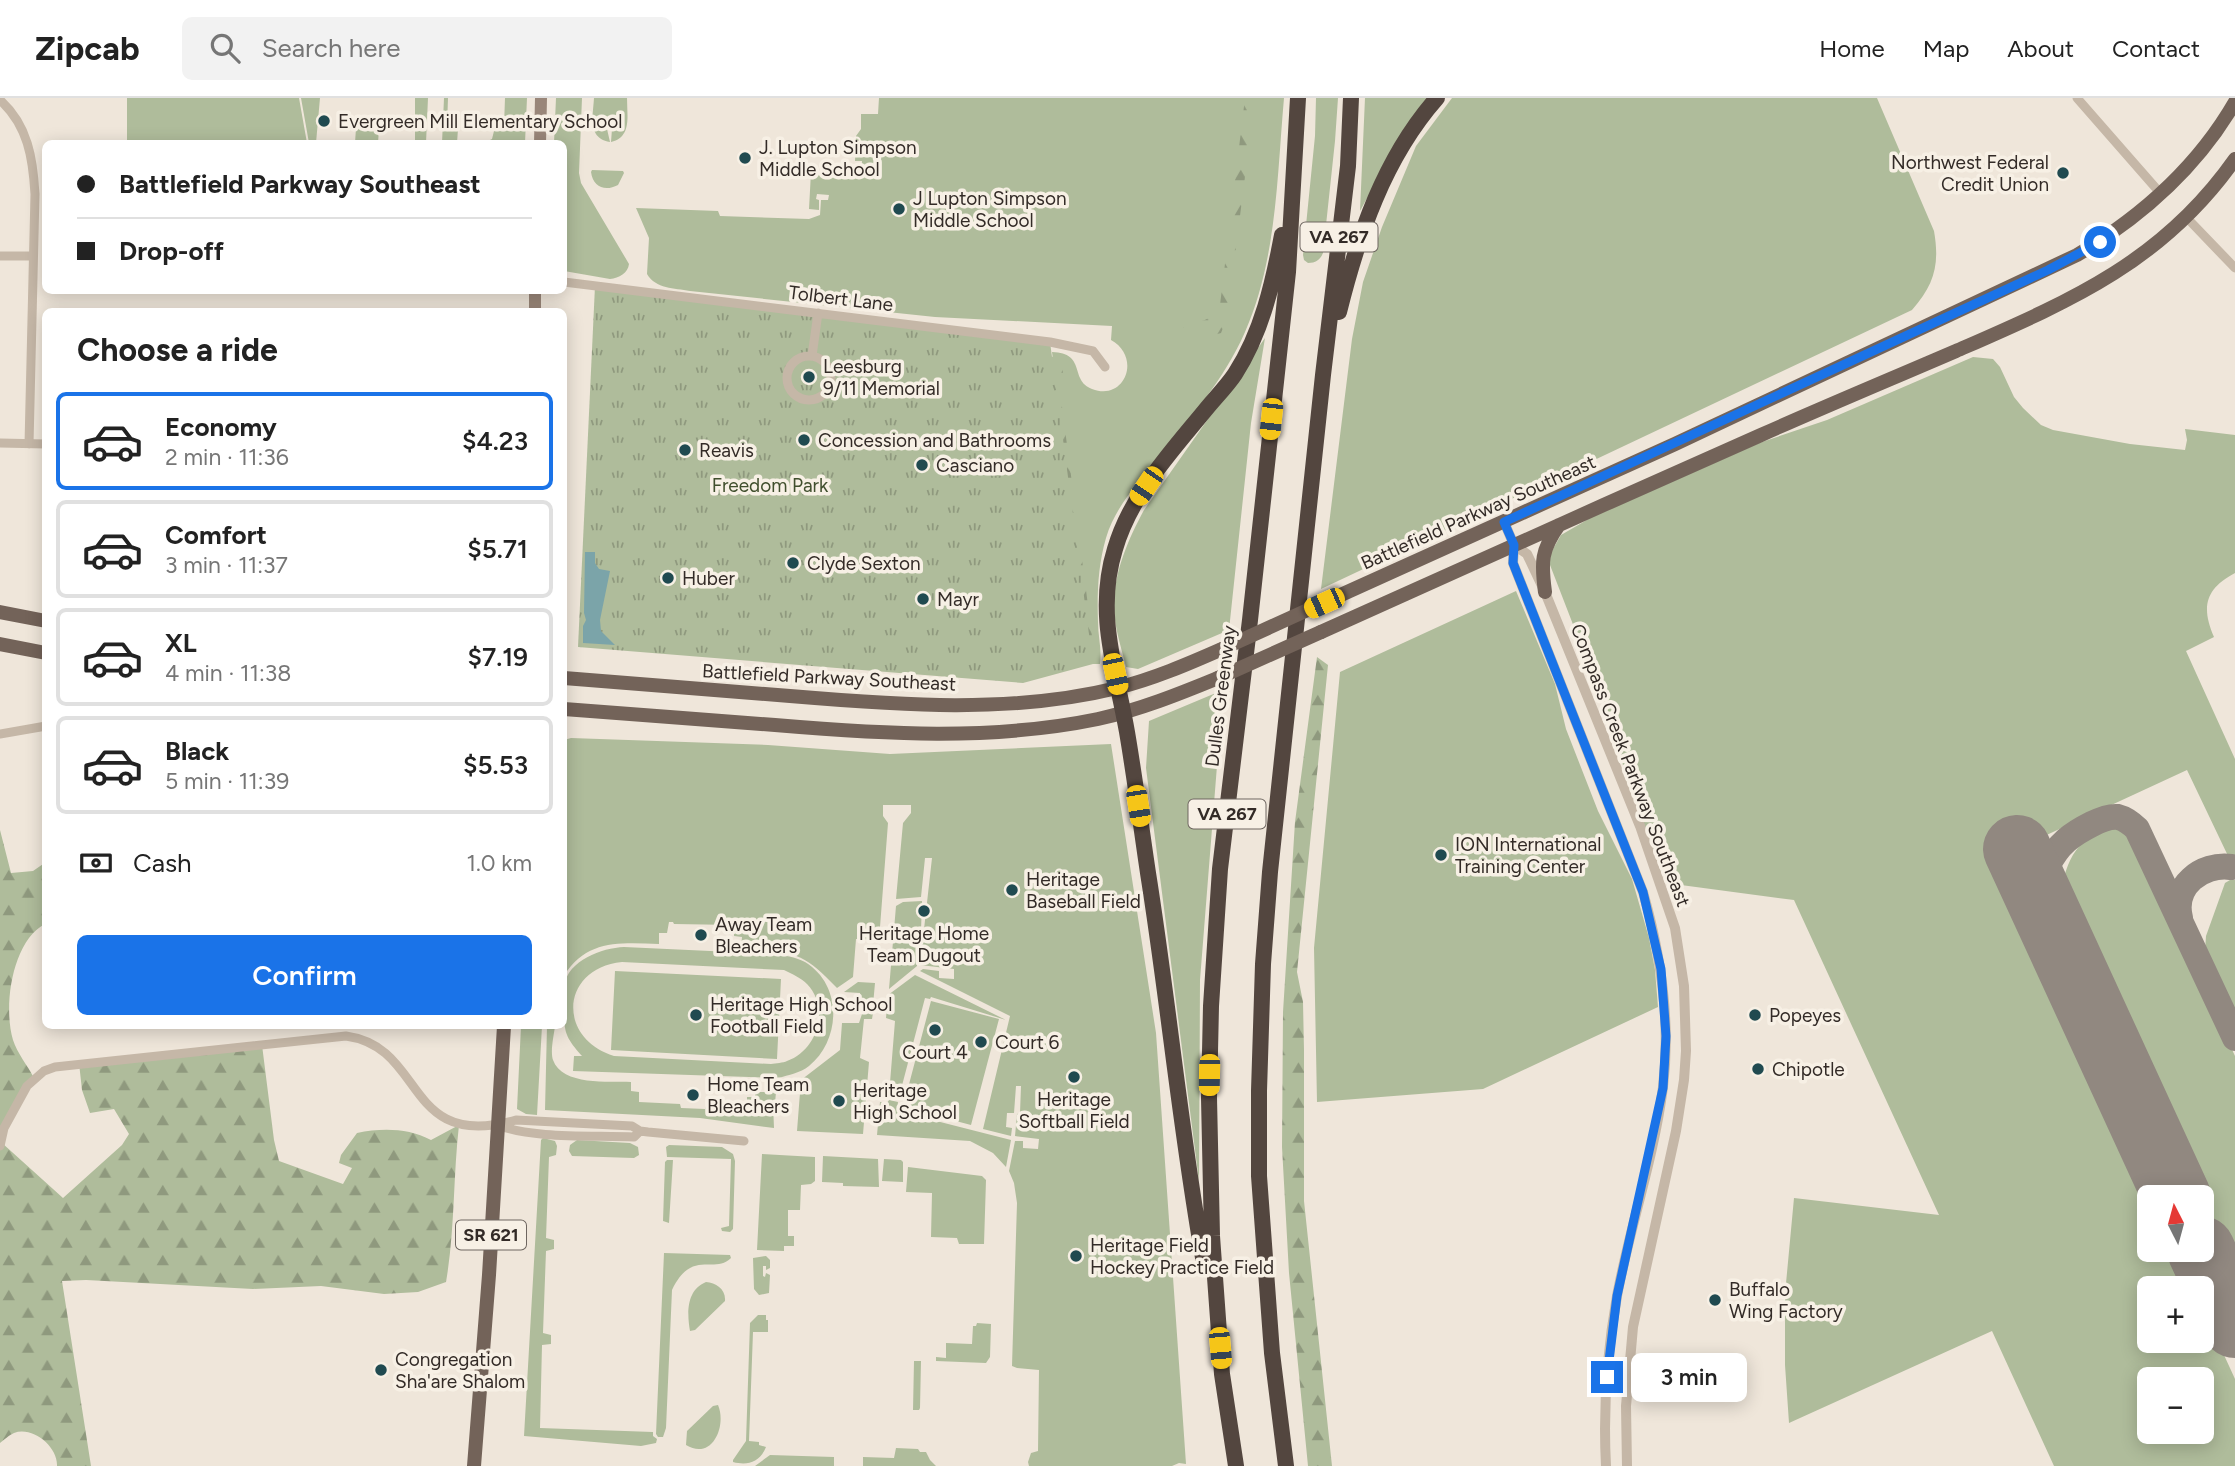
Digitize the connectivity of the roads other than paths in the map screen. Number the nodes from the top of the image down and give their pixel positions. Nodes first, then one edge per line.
1 (541, 98) edge
2 (1298, 98) edge
3 (1351, 98) edge
4 (1437, 98) edge
5 (2077, 98) edge
6 (0, 100) edge
7 (2235, 102) edge
8 (540, 140) edge
9 (2235, 159) edge
10 (1295, 163) junction
11 (2161, 194) junction
12 (2187, 218) junction
13 (0, 256) edge
14 (32, 256) junction
15 (2235, 268) edge
16 (567, 282) edge
17 (818, 313) junction
18 (812, 356) junction
19 (1105, 367) dead end
20 (1323, 375) junction
21 (0, 443) edge
22 (29, 444) junction
23 (42, 444) edge
24 (1504, 522) junction
25 (1559, 525) junction
26 (1514, 545) junction
27 (1545, 592) junction
28 (0, 612) edge
29 (42, 620) edge
30 (0, 644) edge
31 (42, 652) edge
32 (567, 678) edge
33 (1118, 688) junction
34 (567, 709) edge
35 (1123, 713) junction
36 (42, 727) edge
37 (0, 734) edge
38 (503, 1029) edge
39 (498, 1125) junction
40 (744, 1141) dead end
41 (0, 1146) edge
42 (1220, 1348) junction
43 (474, 1466) edge
44 (1236, 1466) edge
45 (1286, 1466) edge
46 (1606, 1466) edge
47 (1627, 1466) edge

1 - 8 main road
2 - 10 highway, Dulles Greenway / VA 267
3 - 20 highway, VA 267
4 - 20 highway
5 - 11 street
6 - 14 street
7 - 11 main road, Battlefield Parkway Southeast
9 - 12 main road
10 - 33 highway
10 - 42 highway, Dulles Greenway / VA 267
11 - 24 main road, Battlefield Parkway Southeast
12 - 15 street
12 - 25 main road
13 - 14 street
14 - 22 street
16 - 17 street, Tolbert Lane
17 - 18 street
17 - 19 street, Tolbert Lane
18 - 18 street
20 - 45 highway, VA 267
21 - 22 street
22 - 23 street
24 - 26 street, Compass Creek Parkway Southeast
24 - 33 main road, Battlefield Parkway Southeast, bridge
25 - 26 main road
25 - 27 main road
26 - 27 street, Compass Creek Parkway Southeast
26 - 35 main road, bridge
26 - 46 street, Compass Creek Parkway Southeast
27 - 47 street, Compass Creek Parkway Southeast
28 - 29 main road
30 - 31 main road
32 - 33 main road, Battlefield Parkway Southeast
33 - 35 highway
34 - 35 main road
35 - 42 highway
36 - 37 street
38 - 39 main road, SR 621
39 - 40 street
39 - 41 street
39 - 43 main road, SR 621
42 - 44 highway, Dulles Greenway / VA 267

